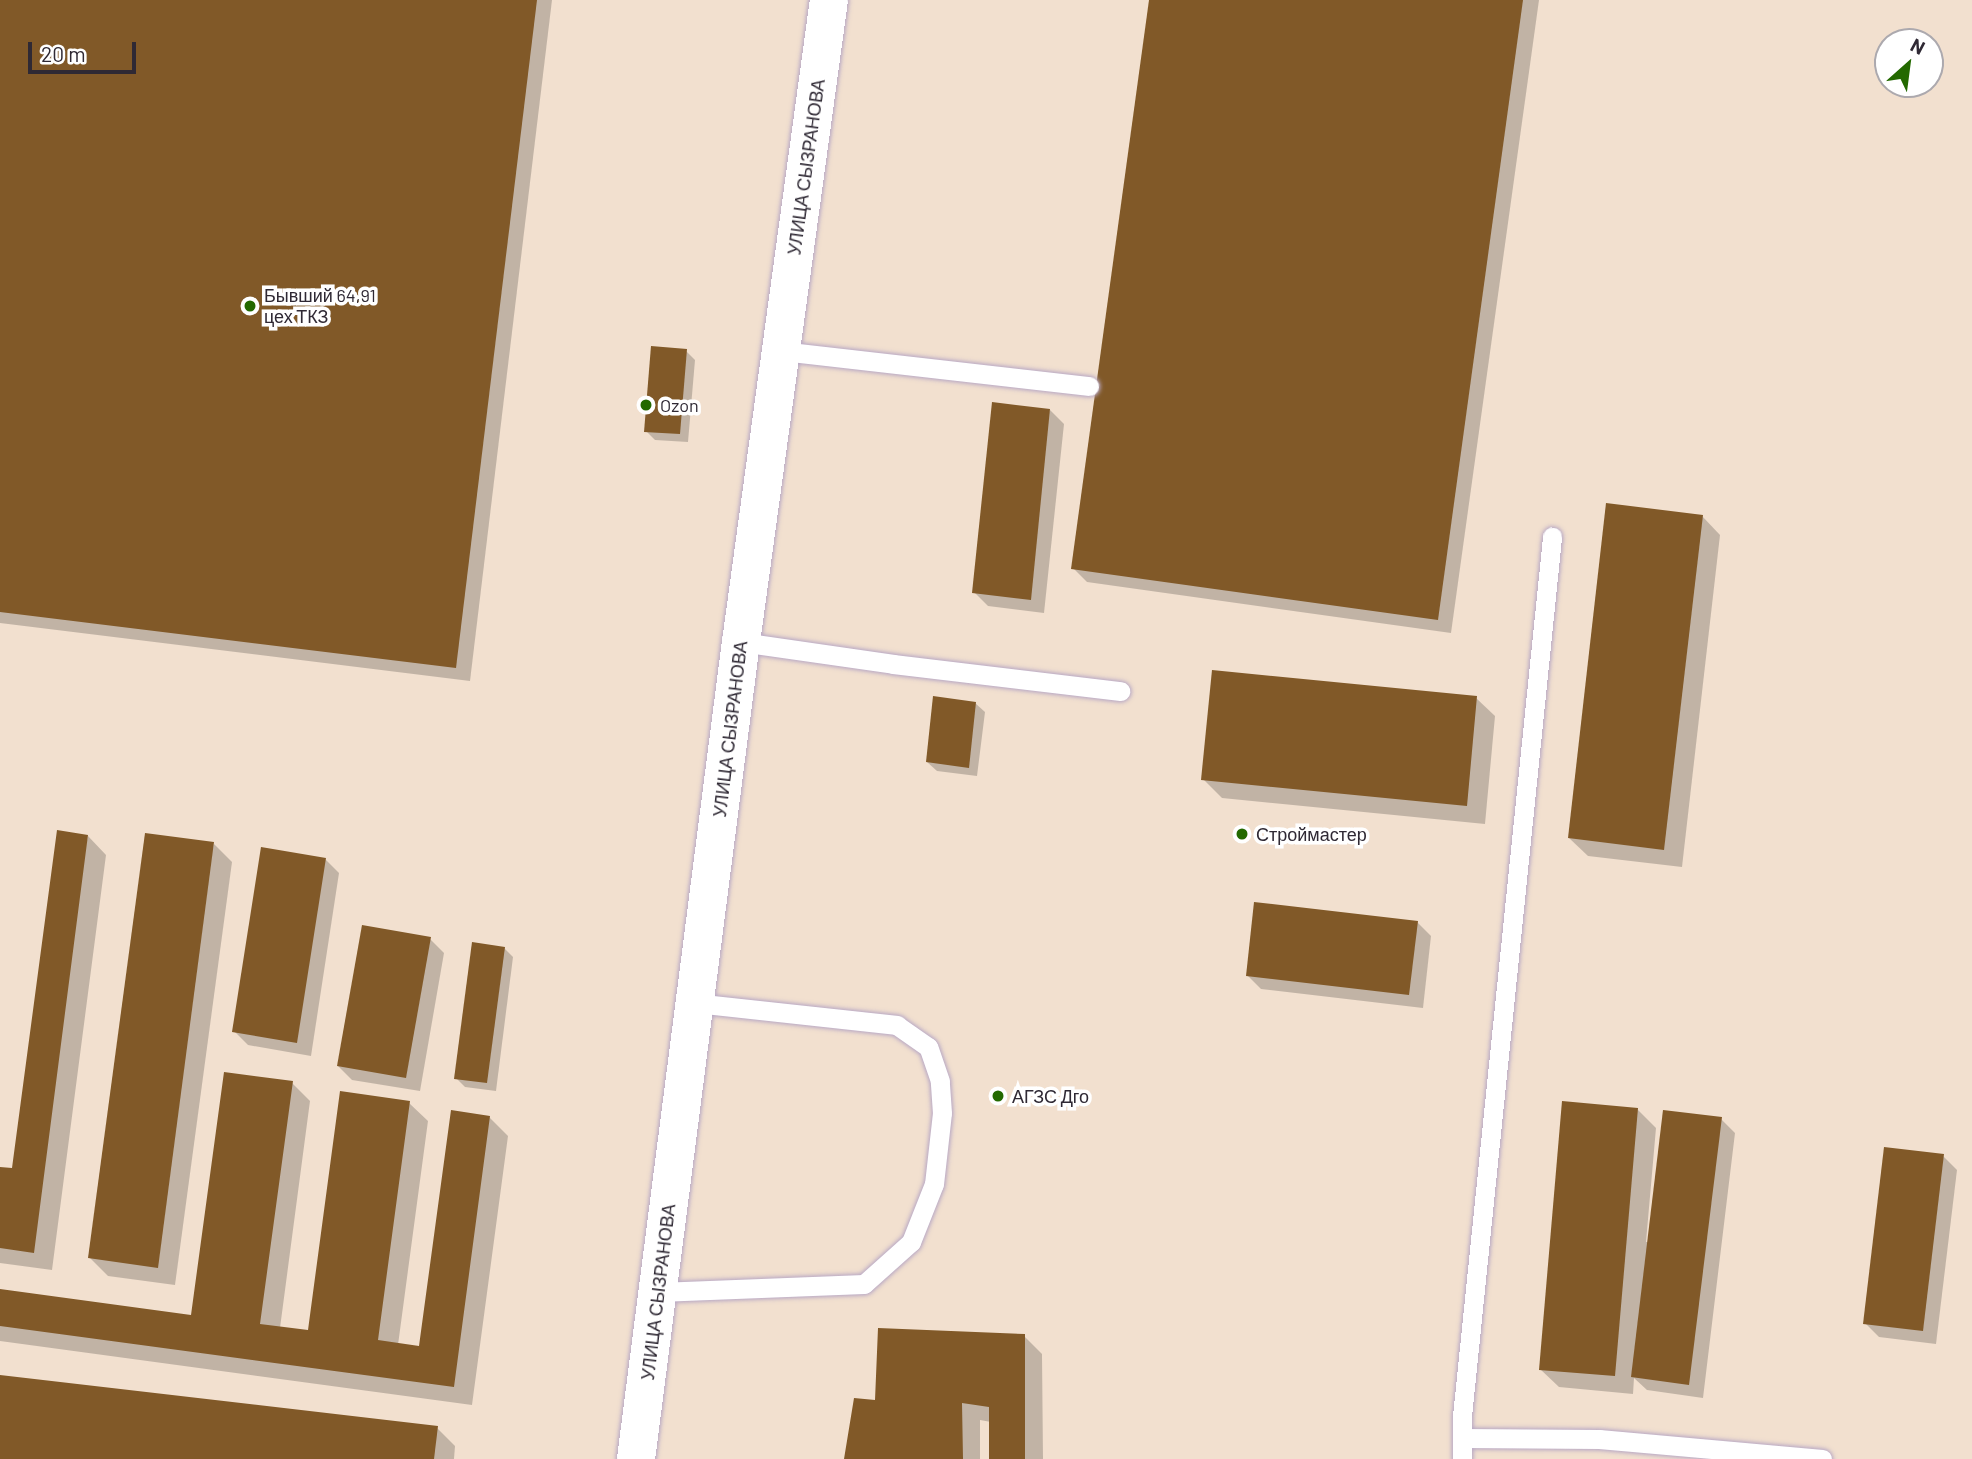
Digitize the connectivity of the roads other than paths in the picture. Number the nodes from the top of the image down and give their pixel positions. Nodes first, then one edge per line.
1 (829, 0) edge
2 (781, 351) junction
3 (1089, 386) dead end
4 (1552, 537) dead end
5 (741, 642) junction
6 (1120, 691) dead end
7 (696, 1003) junction
8 (658, 1292) junction
9 (1462, 1438) junction
10 (636, 1459) edge
11 (1462, 1459) edge
12 (1822, 1459) edge

1 - 2 main road, УЛИЦА СЫЗРАНОВА
2 - 3 lane
2 - 5 main road, УЛИЦА СЫЗРАНОВА
4 - 9 lane
5 - 6 lane
5 - 7 main road, УЛИЦА СЫЗРАНОВА
7 - 8 main road, УЛИЦА СЫЗРАНОВА
7 - 8 lane
8 - 10 main road, УЛИЦА СЫЗРАНОВА
9 - 11 lane
9 - 12 lane

